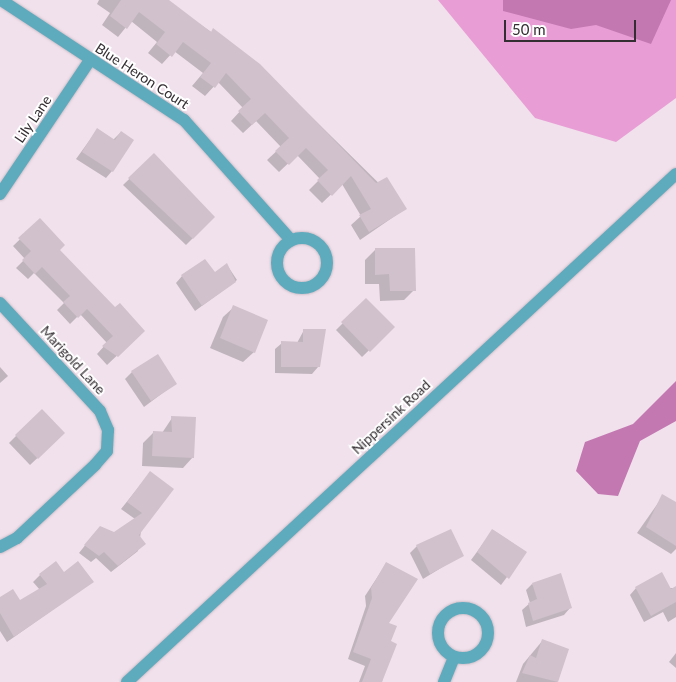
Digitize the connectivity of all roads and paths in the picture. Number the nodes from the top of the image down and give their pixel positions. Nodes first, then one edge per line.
1 (1, 0) edge
2 (90, 60) junction
3 (676, 174) edge
4 (0, 194) edge
5 (292, 240) junction
6 (0, 303) edge
7 (0, 547) edge
8 (454, 657) junction
9 (127, 682) edge
10 (444, 682) edge

1 - 2 street, Blue Heron Court
2 - 4 street, Lily Lane
2 - 5 street, Blue Heron Court
3 - 9 street, Nippersink Road
5 - 5 street
6 - 7 street, Marigold Lane
8 - 8 street
8 - 10 street

